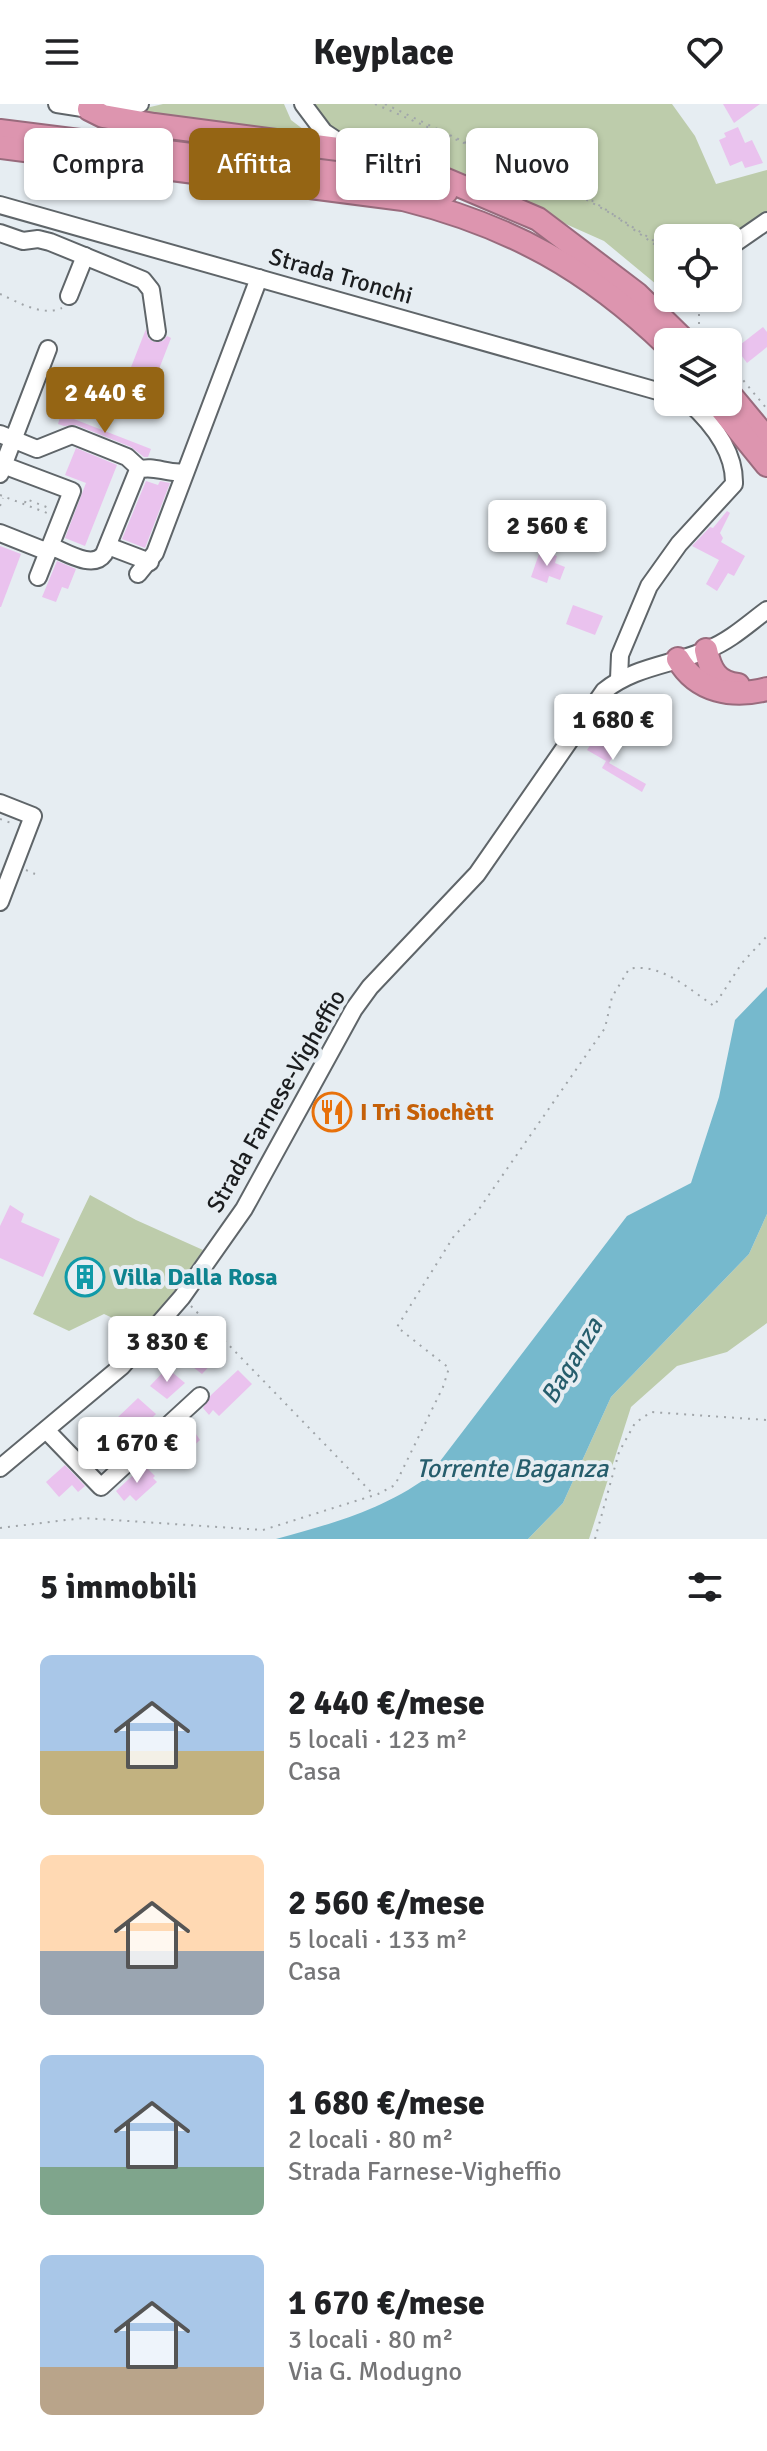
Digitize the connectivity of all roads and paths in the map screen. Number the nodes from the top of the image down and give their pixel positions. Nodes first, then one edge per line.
1 (57, 104) edge
2 (140, 104) edge
3 (303, 104) edge
4 (375, 104) edge
5 (385, 104) edge
6 (89, 109) junction
7 (0, 131) edge
8 (336, 140) edge
9 (466, 141) edge
10 (466, 144) edge
11 (0, 147) edge
12 (336, 149) edge
13 (450, 182) edge
14 (590, 200) edge
15 (595, 200) edge
16 (0, 205) edge
17 (767, 221) edge
18 (0, 233) edge
19 (742, 238) edge
20 (654, 240) edge
21 (654, 244) edge
22 (579, 251) junction
23 (85, 256) junction
24 (259, 278) junction
25 (0, 294) edge
26 (69, 296) joint
27 (672, 328) edge
28 (157, 332) dead end
29 (654, 333) edge
30 (48, 349) dead end
31 (742, 379) edge
32 (654, 390) edge
33 (767, 409) edge
34 (705, 416) edge
35 (729, 416) edge
36 (742, 416) edge
37 (7, 437) edge
38 (763, 452) edge
39 (2, 469) edge
40 (140, 469) junction
41 (185, 472) junction
42 (767, 472) edge
43 (2, 496) edge
44 (0, 506) edge
45 (62, 516) junction
46 (0, 533) edge
47 (108, 546) junction
48 (49, 549) junction
49 (38, 577) dead end
50 (767, 610) edge
51 (706, 650) junction
52 (678, 659) junction
53 (619, 679) junction
54 (767, 682) edge
55 (767, 689) edge
56 (0, 803) edge
57 (0, 902) edge
58 (767, 936) edge
59 (182, 1297) junction
60 (200, 1396) dead end
61 (767, 1420) edge
62 (46, 1430) junction
63 (0, 1468) edge
64 (374, 1495) junction
65 (0, 1528) edge
66 (595, 1539) edge

1 - 6 street
2 - 6 street
3 - 8 street
4 - 10 path
5 - 9 path
6 - 12 highway
7 - 22 highway
11 - 29 highway
13 - 22 highway
14 - 21 path
15 - 20 path
16 - 24 street, Strada Tronchi
17 - 19 street
18 - 23 street
22 - 27 highway
23 - 26 street
23 - 28 street
24 - 32 street, Strada Tronchi
24 - 41 street
25 - 26 path
30 - 37 street
31 - 33 path
34 - 53 street
35 - 38 highway
36 - 38 highway
37 - 39 street
37 - 40 street
38 - 42 highway
39 - 45 street
40 - 41 street
40 - 47 street
41 - 47 street
43 - 44 path
43 - 45 path
45 - 48 street
46 - 48 street
47 - 48 street
48 - 49 street
50 - 51 street, Strada Farnese-Vigheffio
51 - 52 street, Strada Farnese-Vigheffio
51 - 54 highway
52 - 53 street, Strada Farnese-Vigheffio
52 - 55 highway
53 - 59 street, Strada Farnese-Vigheffio
56 - 57 street
58 - 64 path
59 - 62 street, Strada Farnese-Vigheffio
59 - 64 path
60 - 62 street
61 - 66 path
62 - 63 street, Strada Farnese-Vigheffio
64 - 65 path

